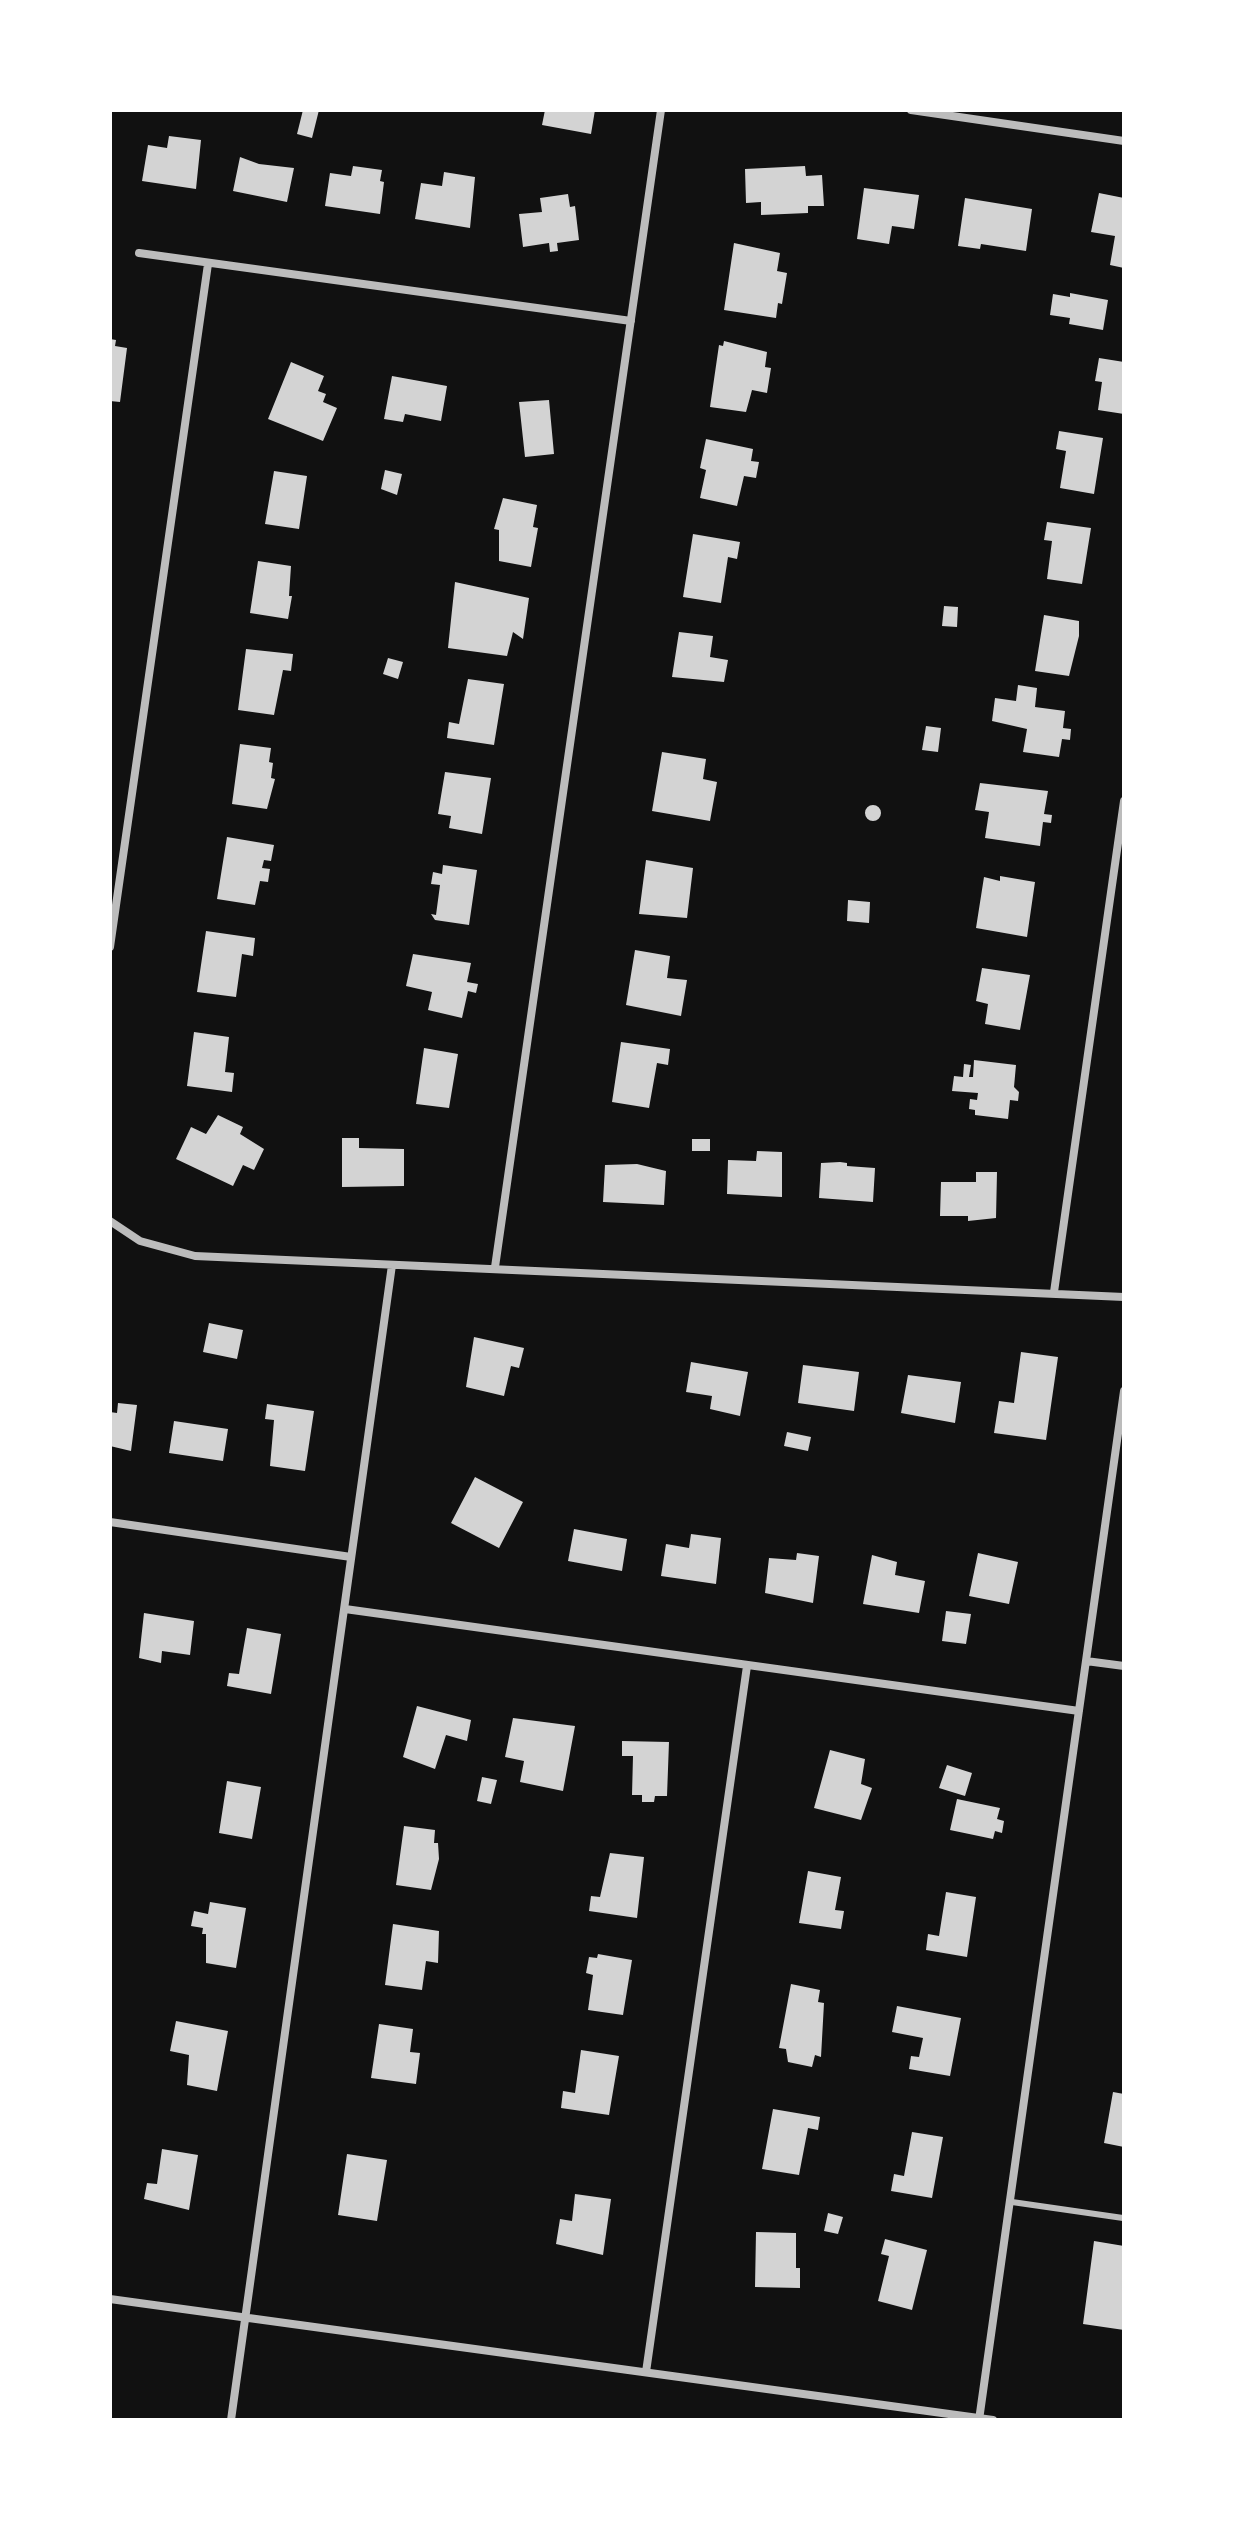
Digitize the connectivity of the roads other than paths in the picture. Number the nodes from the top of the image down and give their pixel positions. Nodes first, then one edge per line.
1 (661, 110) edge
2 (911, 110) edge
3 (1124, 141) edge
4 (139, 253) dead end
5 (208, 264) junction
6 (631, 321) junction
7 (1124, 801) edge
8 (110, 947) edge
9 (110, 1221) edge
10 (392, 1265) junction
11 (495, 1267) junction
12 (1054, 1292) junction
13 (1124, 1297) edge
14 (1124, 1391) edge
15 (110, 1522) edge
16 (351, 1557) junction
17 (345, 1609) junction
18 (1086, 1661) junction
19 (747, 1666) junction
20 (1124, 1666) edge
21 (1079, 1711) junction
22 (1012, 2202) junction
23 (1123, 2218) edge
24 (110, 2299) edge
25 (245, 2318) junction
26 (646, 2372) junction
27 (979, 2419) edge
28 (231, 2420) edge
29 (993, 2420) edge

1 - 6 street
2 - 3 street
4 - 5 street
5 - 6 street
5 - 8 street
6 - 11 street
7 - 12 street
9 - 10 street
10 - 11 street
10 - 16 street
11 - 12 street
12 - 13 street
14 - 18 street
15 - 16 street
16 - 17 street
17 - 19 street
17 - 25 street
18 - 20 street
18 - 21 street
19 - 21 street
19 - 26 street
21 - 22 street
22 - 23 lane
22 - 27 street
24 - 25 street
25 - 26 street
25 - 28 street
26 - 27 street
27 - 29 street

